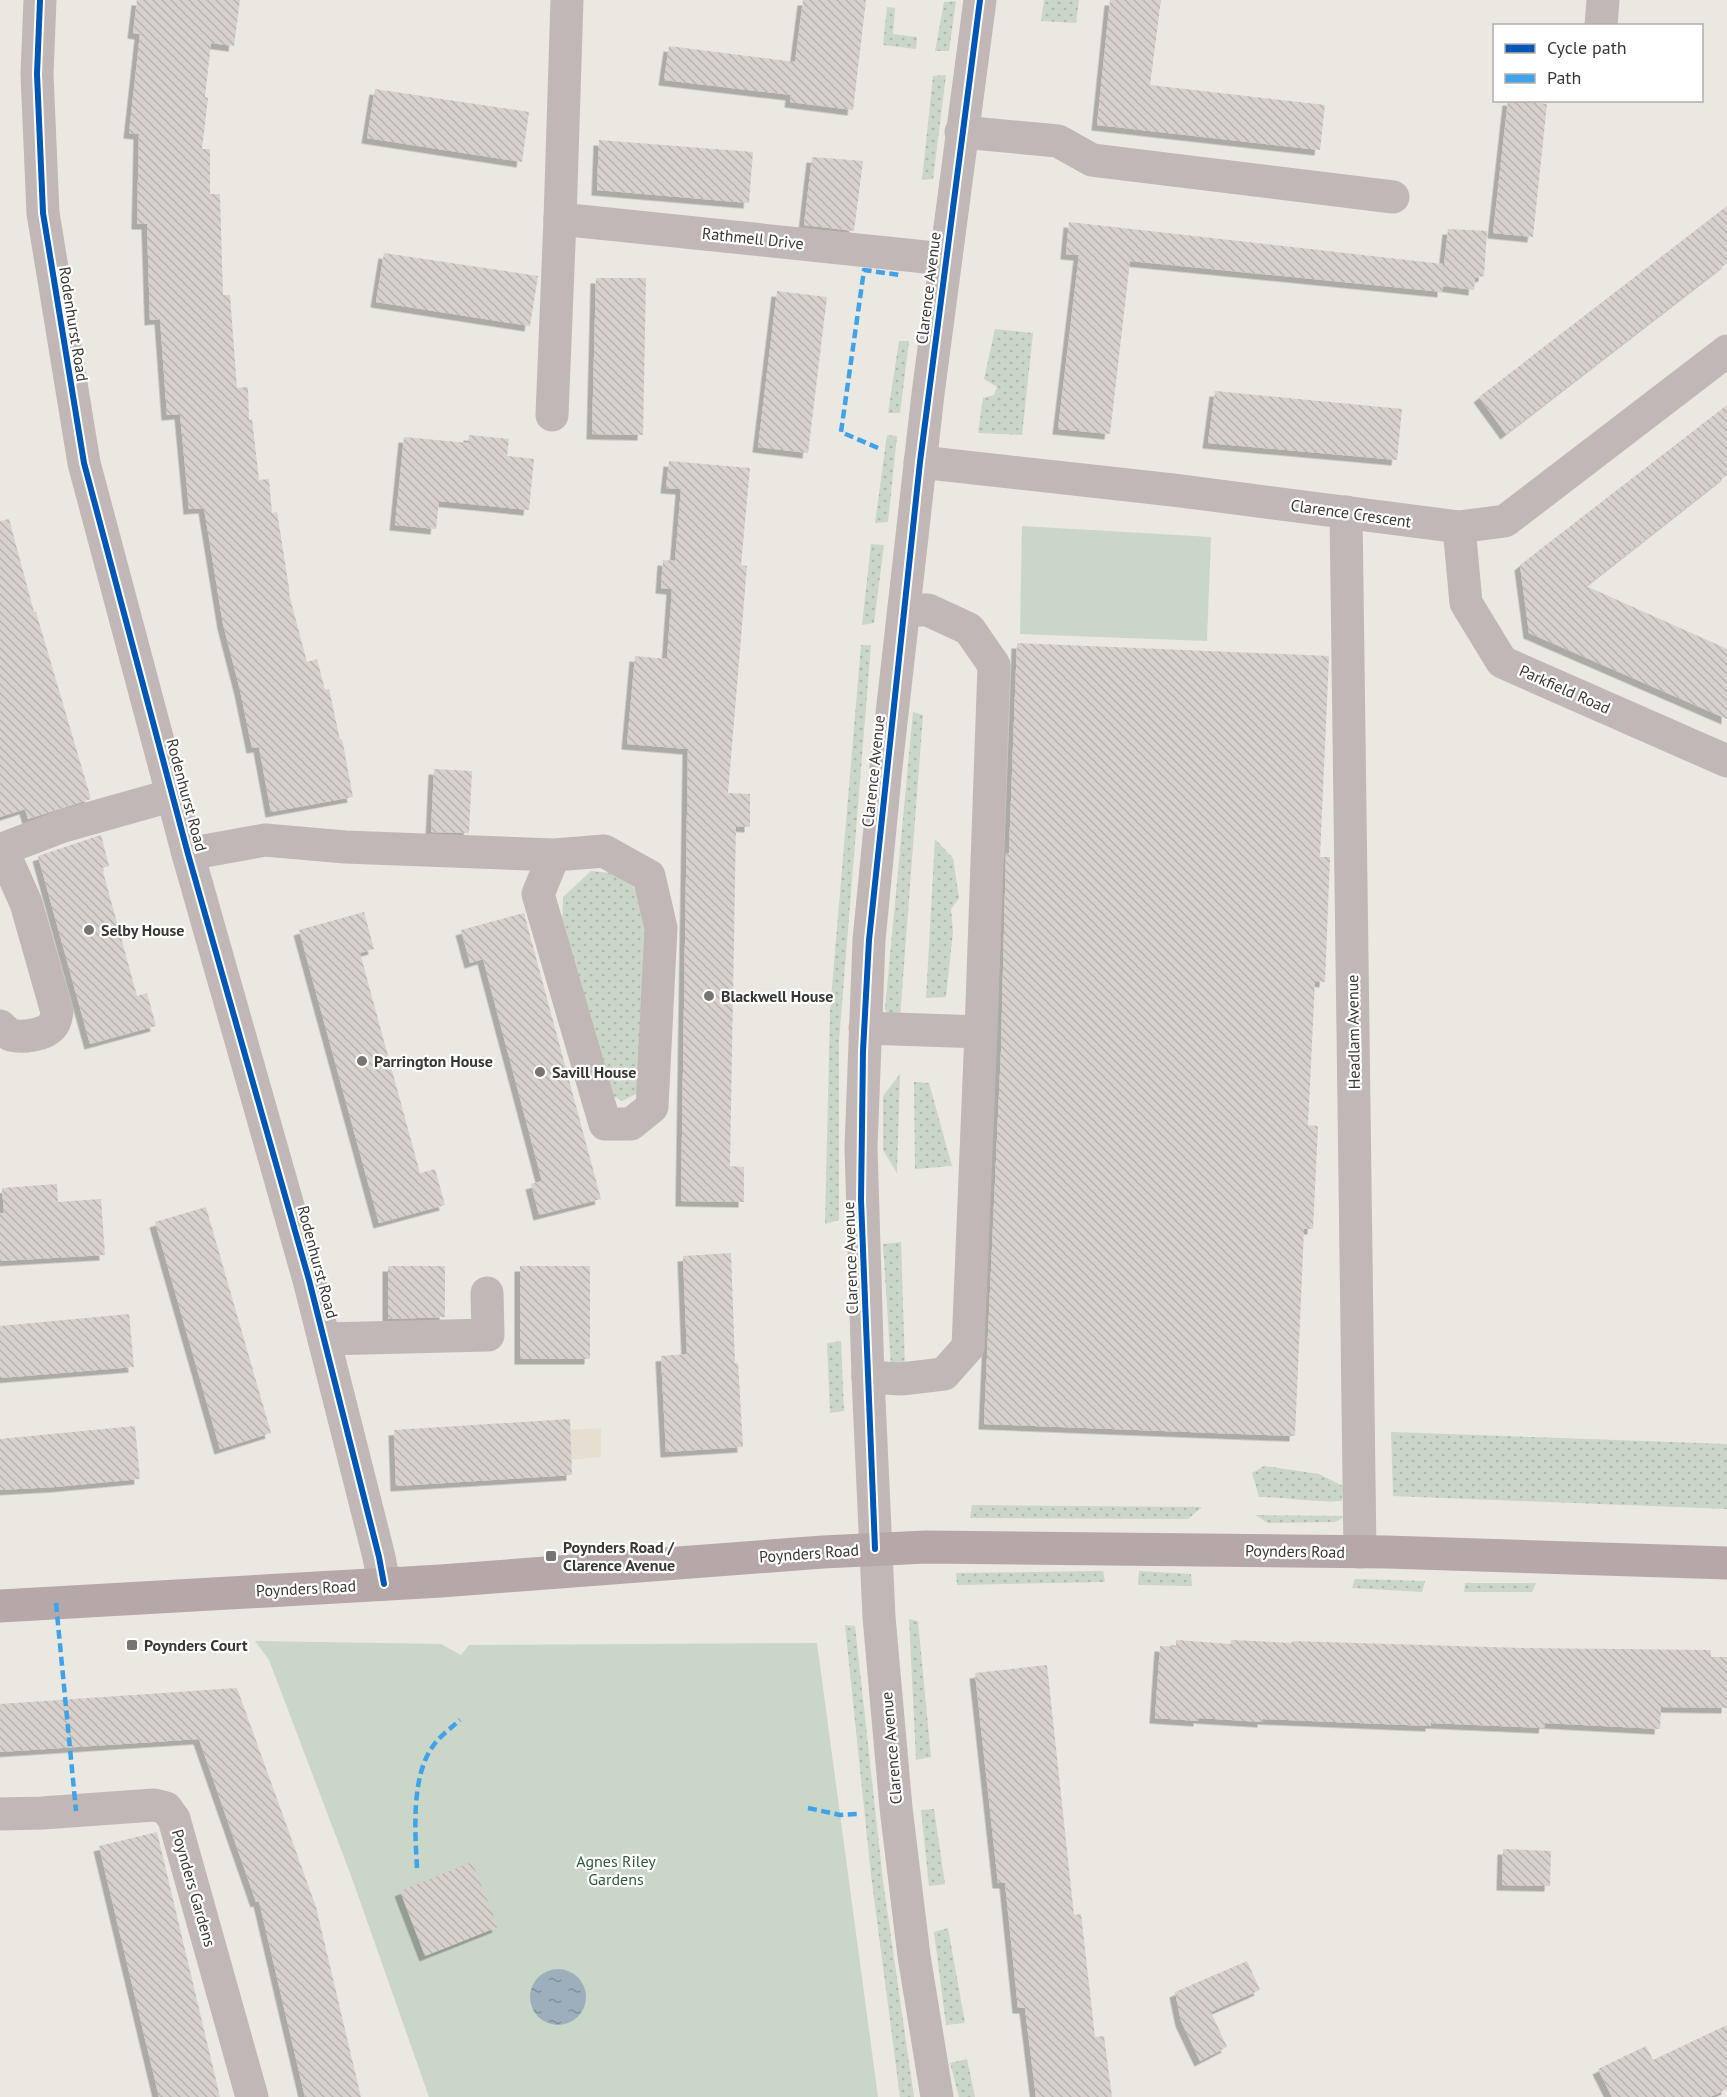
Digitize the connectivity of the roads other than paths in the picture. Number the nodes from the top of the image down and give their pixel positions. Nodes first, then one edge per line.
1 (40, 0) edge
2 (567, 0) edge
3 (980, 0) edge
4 (1603, 0) edge
5 (1601, 24) edge
6 (962, 132) junction
7 (1393, 196) dead end
8 (560, 219) junction
9 (945, 259) junction
10 (1727, 351) edge
11 (552, 415) dead end
12 (920, 462) junction
13 (1346, 512) junction
14 (1459, 527) junction
15 (904, 610) junction
16 (1727, 761) edge
17 (173, 795) junction
18 (1, 849) edge
19 (188, 854) junction
20 (554, 855) junction
21 (0, 1026) edge
22 (865, 1029) junction
23 (981, 1032) junction
24 (487, 1293) dead end
25 (324, 1339) junction
26 (868, 1377) junction
27 (875, 1549) junction
28 (1360, 1552) junction
29 (1727, 1563) edge
30 (384, 1584) junction
31 (0, 1606) edge
32 (0, 1814) edge
33 (252, 2097) edge
34 (937, 2097) edge

1 - 17 street, Rodenhurst Road
2 - 8 street
3 - 6 street, Clarence Avenue
4 - 5 street
6 - 7 street
6 - 9 street, Clarence Avenue
8 - 9 street, Rathmell Drive
8 - 11 street
9 - 12 street, Clarence Avenue
10 - 14 street, Clarence Crescent
12 - 13 street, Clarence Crescent
12 - 15 street, Clarence Avenue
13 - 14 street, Clarence Crescent
13 - 28 street, Headlam Avenue
14 - 16 street, Parkfield Road
15 - 22 street, Clarence Avenue
15 - 23 street
17 - 18 street
17 - 19 street, Rodenhurst Road
18 - 21 street
19 - 20 street
19 - 25 street, Rodenhurst Road
20 - 20 street
22 - 23 street
22 - 26 street, Clarence Avenue
23 - 26 street
24 - 25 street
25 - 30 street, Rodenhurst Road
26 - 27 street, Clarence Avenue
27 - 28 highway, Poynders Road
27 - 30 highway, Poynders Road
27 - 34 street, Clarence Avenue
28 - 29 highway, Poynders Road
30 - 31 highway, Poynders Road
32 - 33 street, Poynders Gardens

